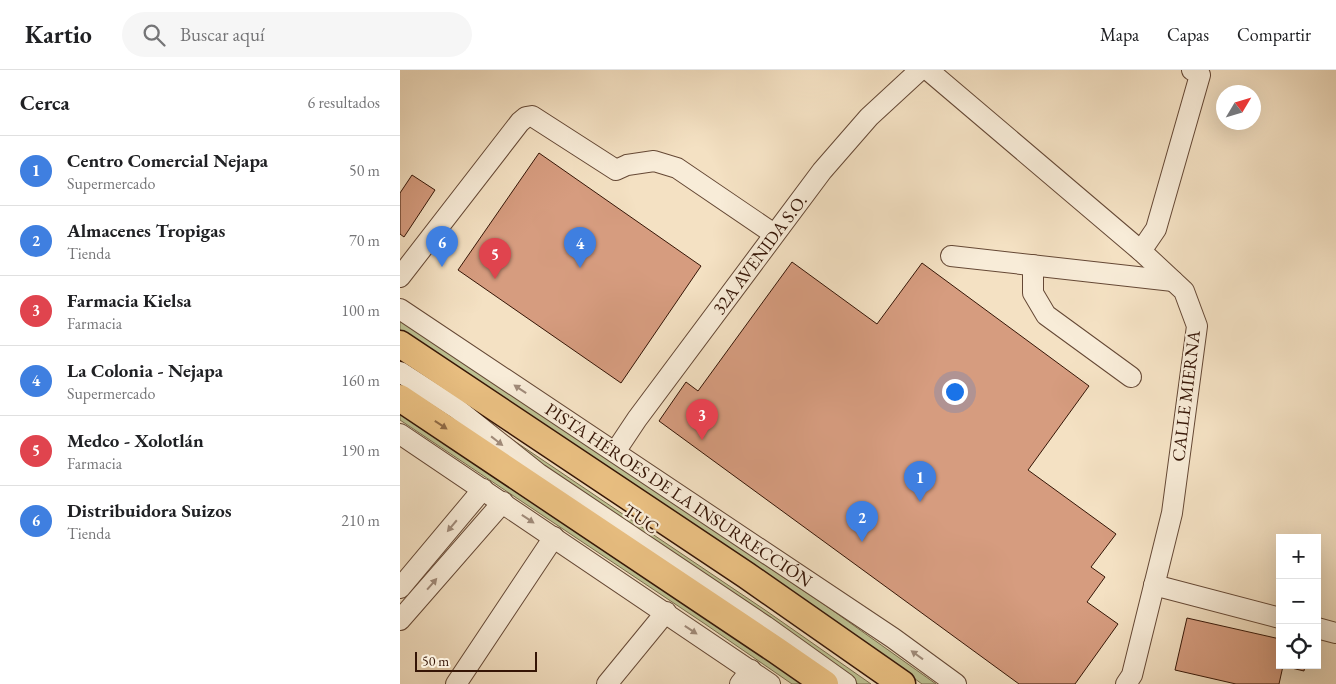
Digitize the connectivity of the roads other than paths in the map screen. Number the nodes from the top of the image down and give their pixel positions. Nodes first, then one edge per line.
1 (920, 70) edge
2 (928, 70) edge
3 (1196, 72) edge
4 (774, 234) junction
5 (1141, 251) junction
6 (951, 256) dead end
7 (1033, 265) junction
8 (400, 277) edge
9 (1173, 281) junction
10 (400, 309) edge
11 (400, 344) edge
12 (400, 358) edge
13 (400, 372) edge
14 (1131, 377) dead end
15 (400, 398) edge
16 (400, 434) edge
17 (615, 452) junction
18 (483, 489) junction
19 (503, 502) junction
20 (554, 536) junction
21 (1154, 585) junction
22 (400, 588) edge
23 (666, 612) junction
24 (1276, 617) edge
25 (400, 620) edge
26 (1321, 629) edge
27 (1336, 633) edge
28 (745, 677) edge
29 (456, 684) edge
30 (607, 684) edge
31 (770, 684) edge
32 (825, 684) edge
33 (846, 684) edge
34 (879, 684) edge
35 (902, 684) edge
36 (956, 684) edge
37 (1126, 684) edge

1 - 4 street, 32A AVENIDA S.O.
2 - 5 street, CALLE MIERNA
3 - 5 street
4 - 8 street
4 - 17 street, 32A AVENIDA S.O.
5 - 9 street, CALLE MIERNA
6 - 7 street
7 - 9 street
7 - 14 street
9 - 21 street, CALLE MIERNA
17 -> 10 street, PISTA HÉROES DE LA INSURRECCIÓN
11 - 35 main road, PISTA HÉROES DE LA INSURRECCIÓN
12 - 34 street, TUC
13 -> 33 street, TUC
15 -> 32 main road
16 - 18 street
36 -> 17 street, PISTA HÉROES DE LA INSURRECCIÓN
18 - 19 street
18 -> 22 street
19 -> 20 street
25 -> 19 street
20 - 23 street
20 - 29 street
21 - 24 street
21 - 37 street, CALLE MIERNA
23 -> 28 street
23 - 30 street
26 - 27 street
28 - 31 street

